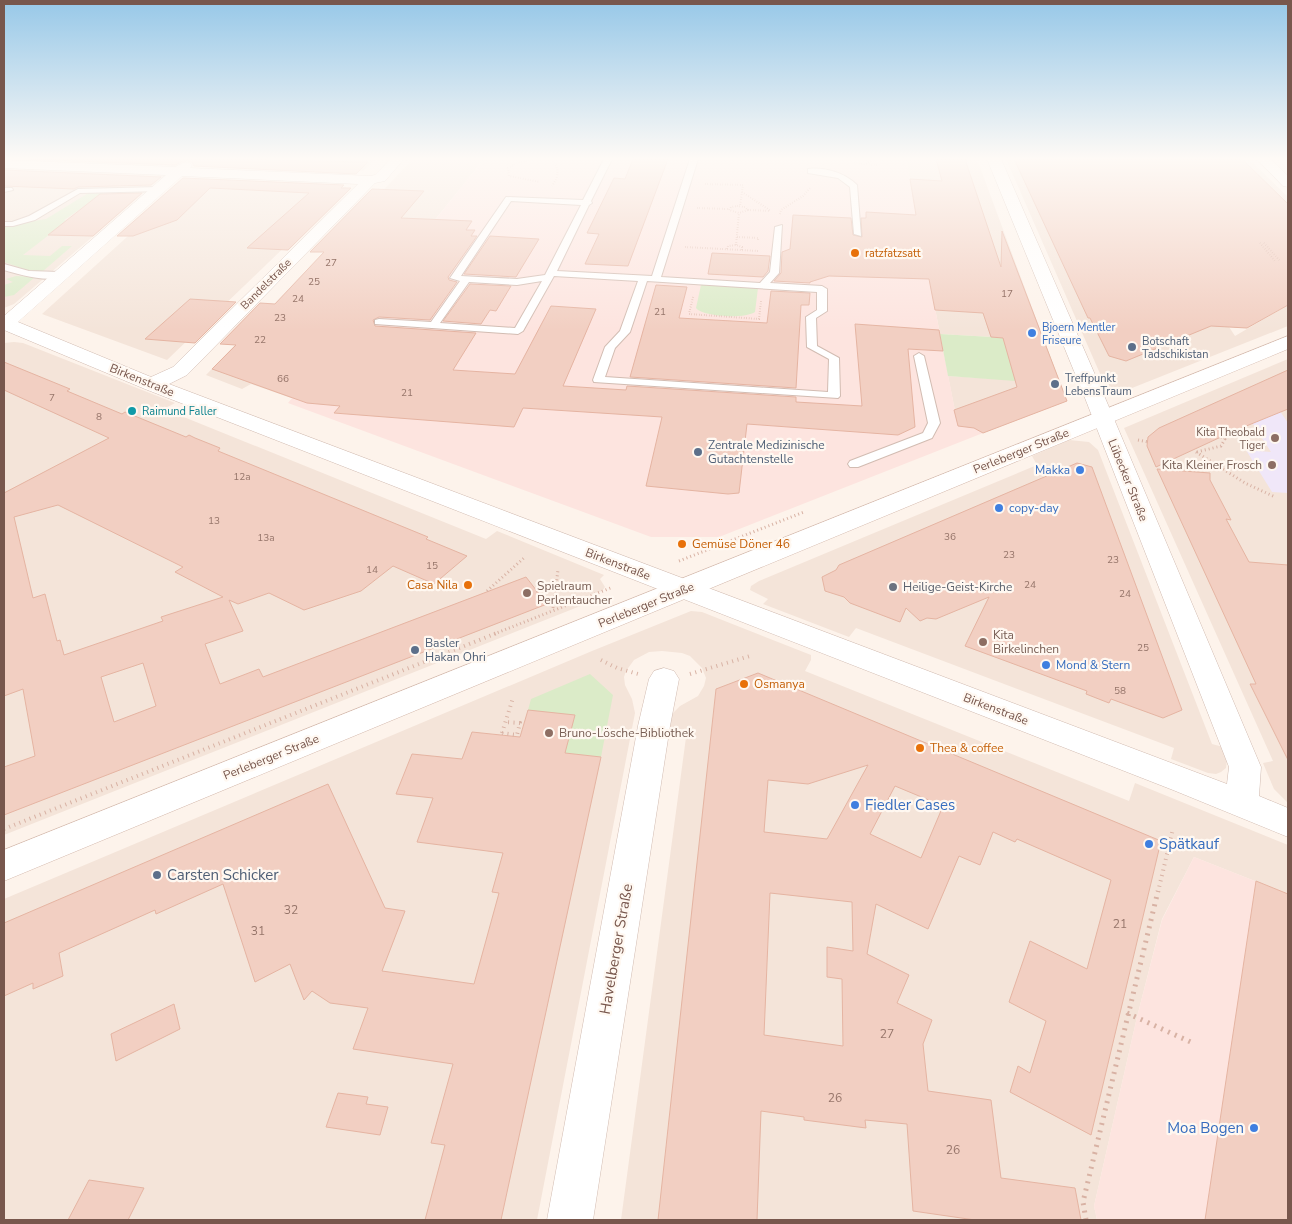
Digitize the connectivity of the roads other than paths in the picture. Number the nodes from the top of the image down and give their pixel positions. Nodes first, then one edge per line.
1 (35, 216) edge
2 (127, 216) edge
3 (334, 216) edge
4 (497, 216) edge
5 (581, 216) edge
6 (675, 216) edge
7 (857, 216) edge
8 (1018, 216) edge
9 (4, 224) edge
10 (779, 227) road end
11 (858, 234) dead end
12 (4, 266) edge
13 (59, 275) junction
14 (549, 275) junction
15 (644, 278) junction
16 (466, 279) junction
17 (656, 279) junction
18 (763, 285) junction
19 (379, 322) dead end
20 (4, 324) edge
21 (434, 325) junction
22 (1288, 342) edge
23 (919, 356) dead end
24 (152, 385) junction
25 (1103, 418) junction
26 (854, 464) dead end
27 (684, 589) junction
28 (664, 679) dead end
29 (1241, 804) junction
30 (1288, 823) edge
31 (4, 866) edge
32 (570, 1220) edge

1 - 9 lane
2 - 13 street
3 - 24 street, Bandelstraße
4 - 16 lane
5 - 14 lane
6 - 17 lane
7 - 11 lane
8 - 25 street, Lübecker Straße
10 - 18 lane
12 - 13 lane
13 - 20 street
14 - 15 lane
14 - 16 lane
14 - 21 lane
15 - 17 lane
15 - 18 lane
16 - 21 lane
17 - 18 lane
19 - 21 lane
20 - 24 street, Birkenstraße
22 - 25 street, Perleberger Straße
23 - 26 lane
24 - 27 street, Birkenstraße
25 - 27 street, Perleberger Straße
25 - 29 street, Lübecker Straße
27 - 29 street, Birkenstraße
27 - 31 street, Perleberger Straße
28 - 32 street, Havelberger Straße
29 - 30 street, Birkenstraße

